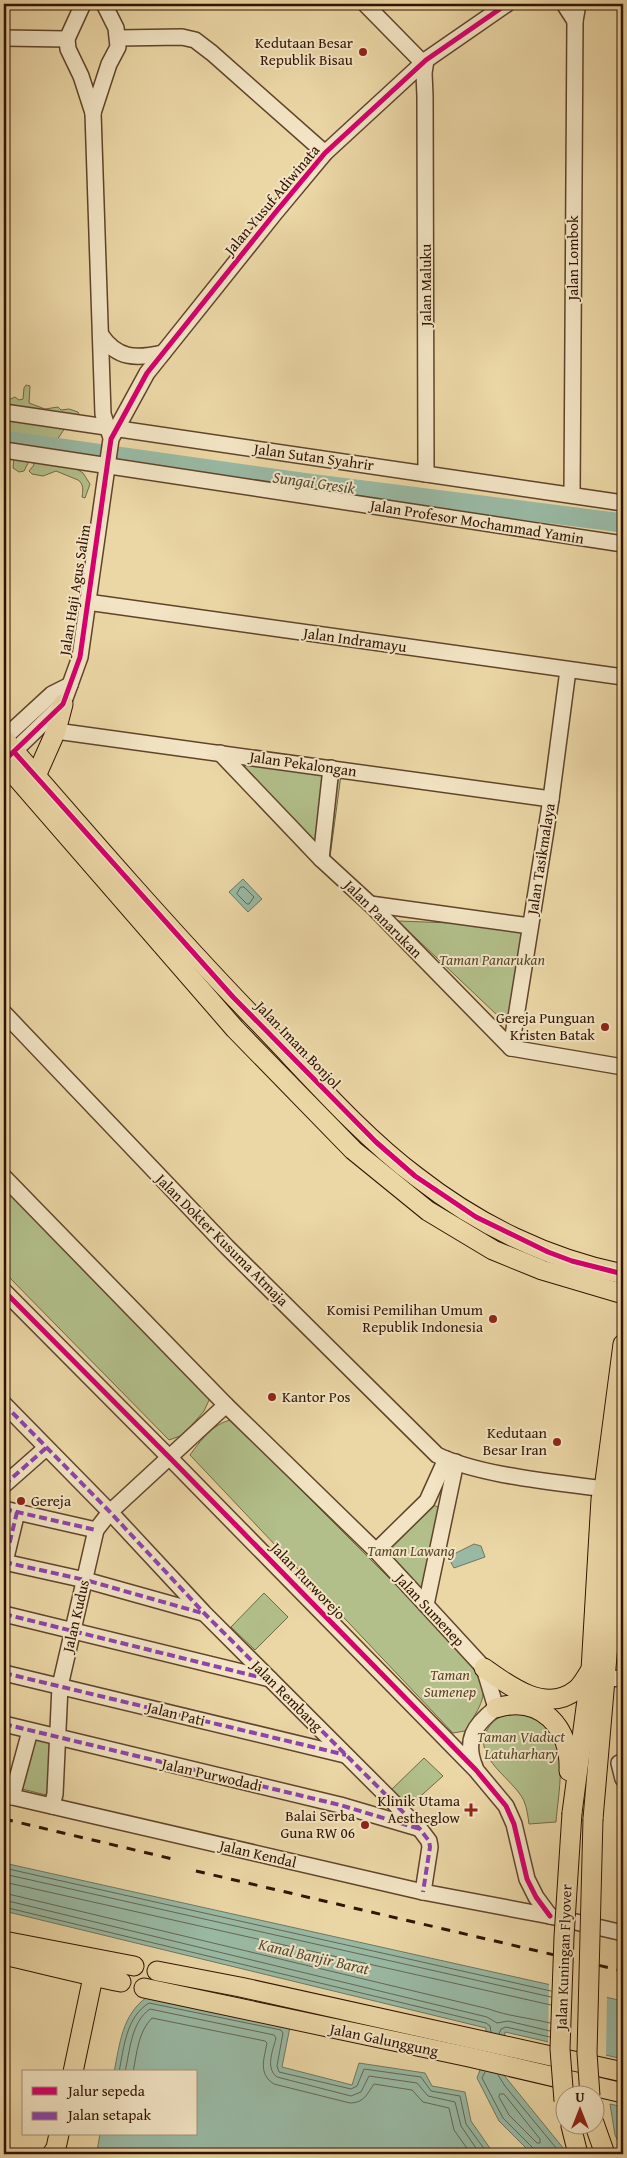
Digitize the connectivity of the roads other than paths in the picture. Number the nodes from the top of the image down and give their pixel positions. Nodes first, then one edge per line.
1 (83, 4) edge
2 (104, 4) edge
3 (365, 4) edge
4 (507, 4) edge
5 (564, 4) edge
6 (578, 4) edge
7 (574, 21) junction
8 (4, 38) edge
9 (118, 38) junction
10 (67, 39) junction
11 (424, 62) junction
12 (405, 78) junction
13 (425, 96) junction
14 (93, 113) junction
15 (325, 154) junction
16 (101, 335) junction
17 (162, 353) junction
18 (136, 390) junction
19 (4, 412) edge
20 (144, 432) junction
21 (111, 434) junction
22 (4, 450) edge
23 (107, 464) junction
24 (426, 474) junction
25 (572, 495) junction
26 (623, 503) edge
27 (623, 544) edge
28 (87, 602) junction
29 (568, 670) junction
30 (623, 677) edge
31 (70, 685) junction
32 (64, 704) junction
33 (56, 731) junction
34 (6, 751) edge
35 (220, 753) junction
36 (332, 768) junction
37 (36, 776) junction
38 (551, 799) junction
39 (321, 859) junction
40 (370, 904) junction
41 (530, 926) junction
42 (4, 1013) edge
43 (511, 1048) junction
44 (623, 1067) edge
45 (4, 1177) edge
46 (623, 1274) edge
47 (4, 1291) edge
48 (623, 1294) edge
49 (623, 1344) edge
50 (4, 1404) edge
51 (226, 1405) junction
52 (623, 1434) edge
53 (46, 1448) junction
54 (170, 1456) junction
55 (451, 1461) junction
56 (4, 1485) edge
57 (614, 1492) edge
58 (426, 1501) junction
59 (446, 1505) junction
60 (10, 1510) edge
61 (110, 1512) junction
62 (96, 1530) junction
63 (376, 1551) junction
64 (4, 1563) edge
65 (85, 1580) junction
66 (426, 1605) junction
67 (204, 1613) junction
68 (4, 1614) edge
69 (73, 1631) junction
70 (484, 1668) junction
71 (4, 1673) edge
72 (607, 1676) edge
73 (271, 1680) junction
74 (60, 1686) junction
75 (496, 1708) junction
76 (4, 1724) edge
77 (30, 1731) junction
78 (59, 1739) junction
79 (465, 1749) junction
80 (347, 1755) junction
81 (619, 1763) dead end
82 (623, 1779) edge
83 (8, 1796) edge
84 (52, 1806) junction
85 (572, 1810) junction
86 (420, 1829) junction
87 (527, 1879) junction
88 (423, 1892) junction
89 (512, 1910) junction
90 (550, 1916) junction
91 (623, 1933) edge
92 (4, 1941) edge
93 (4, 1955) edge
94 (134, 1966) dead end
95 (56, 1967) junction
96 (157, 1971) dead end
97 (94, 1977) junction
98 (144, 1988) dead end
99 (86, 2013) junction
100 (73, 2070) edge
101 (623, 2072) edge
102 (563, 2086) edge
103 (589, 2086) edge
104 (623, 2093) edge
105 (574, 2136) edge
106 (599, 2136) edge
107 (578, 2154) edge
108 (605, 2154) edge

1 - 10 street
2 - 9 street
3 - 11 street
4 - 11 street, Jalan Yusuf Adiwinata
5 - 7 street
6 - 7 street, Jalan Lombok
7 - 25 street, Jalan Lombok
8 - 10 street
9 - 14 street, Jalan Haji Agus Salim
9 - 15 street
10 - 14 street, Jalan Haji Agus Salim
11 - 12 street, Jalan Yusuf Adiwinata
11 - 13 street, Jalan Maluku
12 - 13 street
12 - 15 street, Jalan Yusuf Adiwinata
13 - 24 street, Jalan Maluku
14 - 16 street, Jalan Haji Agus Salim
15 - 17 street, Jalan Yusuf Adiwinata
16 - 17 street
16 - 21 street, Jalan Haji Agus Salim
17 - 18 street, Jalan Yusuf Adiwinata
18 - 20 street
18 - 21 street, Jalan Yusuf Adiwinata
19 - 21 street, Jalan Sutan Syahrir
20 - 21 street, Jalan Sutan Syahrir
20 - 24 street, Jalan Sutan Syahrir
21 - 23 street, Jalan Haji Agus Salim
22 - 23 street, Jalan Profesor Mochammad Yamin
23 - 27 street, Jalan Profesor Mochammad Yamin
23 - 28 street, Jalan Haji Agus Salim
24 - 25 street, Jalan Sutan Syahrir
25 - 26 street, Jalan Sutan Syahrir
28 - 29 street, Jalan Indramayu
28 - 31 street, Jalan Haji Agus Salim
29 - 30 street, Jalan Indramayu
29 - 38 street, Jalan Tasikmalaya
31 - 32 street, Jalan Haji Agus Salim
31 - 34 street
32 - 33 main road
32 - 34 street, Jalan Haji Agus Salim
33 - 35 street, Jalan Pekalongan
33 - 37 main road
34 - 37 main road, Jalan Imam Bonjol
34 - 48 main road
35 - 36 street, Jalan Pekalongan
35 - 39 street, Jalan Panarukan
36 - 38 street, Jalan Pekalongan
36 - 39 street
37 - 46 main road, Jalan Imam Bonjol
38 - 41 street, Jalan Tasikmalaya
39 - 40 street, Jalan Panarukan
40 - 41 street
40 - 43 street, Jalan Panarukan
41 - 43 street, Jalan Tasikmalaya
42 - 55 street, Jalan Dokter Kusuma Atmaja
43 - 44 street
45 - 51 street, Jalan Sumenep
47 - 54 street, Jalan Purworejo
49 - 57 main road
50 - 53 street, Jalan Rembang
51 - 54 street
51 - 63 street, Jalan Sumenep
52 - 57 main road
53 - 56 street
53 - 61 street, Jalan Rembang
54 - 61 street, Jalan Kudus
54 - 79 street, Jalan Purworejo
55 - 57 street, Jalan Dokter Kusuma Atmaja
55 - 58 street
55 - 59 street
57 - 72 main road
58 - 59 street
58 - 63 street
59 - 66 street
60 - 62 street
60 - 64 street
61 - 62 street, Jalan Kudus
61 - 67 street, Jalan Rembang
62 - 65 street, Jalan Kudus
63 - 66 street, Jalan Sumenep
64 - 65 street
65 - 67 street
65 - 69 street, Jalan Kudus
66 - 70 street, Jalan Sumenep
67 - 73 street, Jalan Rembang
68 - 69 street
69 - 73 street
69 - 74 street, Jalan Kudus
70 - 72 main road
70 - 75 street, Jalan Sumenep
71 - 74 street, Jalan Pati
72 - 85 main road
72 - 103 main road, Jalan Kuningan Flyover, bridge
73 - 80 street, Jalan Rembang
74 - 78 street, Jalan Kudus
74 - 80 street, Jalan Pati
75 - 79 street
75 - 85 main road
76 - 77 street, Jalan Purwodadi
77 - 78 street, Jalan Purwodadi
77 - 83 street
78 - 84 street, Jalan Kudus
78 - 86 street, Jalan Purwodadi
79 - 87 street
80 - 86 street, Jalan Rembang
81 - 82 street
83 - 84 street, Jalan Kendal
84 - 88 street, Jalan Kendal
85 - 102 main road, Jalan Kuningan Flyover, bridge
86 - 88 street, Jalan Rembang
87 - 89 street
87 - 90 street
88 - 89 street, Jalan Kendal
89 - 90 street, Jalan Kendal
90 - 91 street, Jalan Kendal
92 - 94 main road
93 - 95 main road
95 - 97 main road
95 - 99 main road
96 - 101 main road, Jalan Galunggung
97 - 99 main road
97 - 99 main road
98 - 104 main road, Jalan Galunggung
99 - 100 main road
105 - 107 main road
106 - 108 main road

